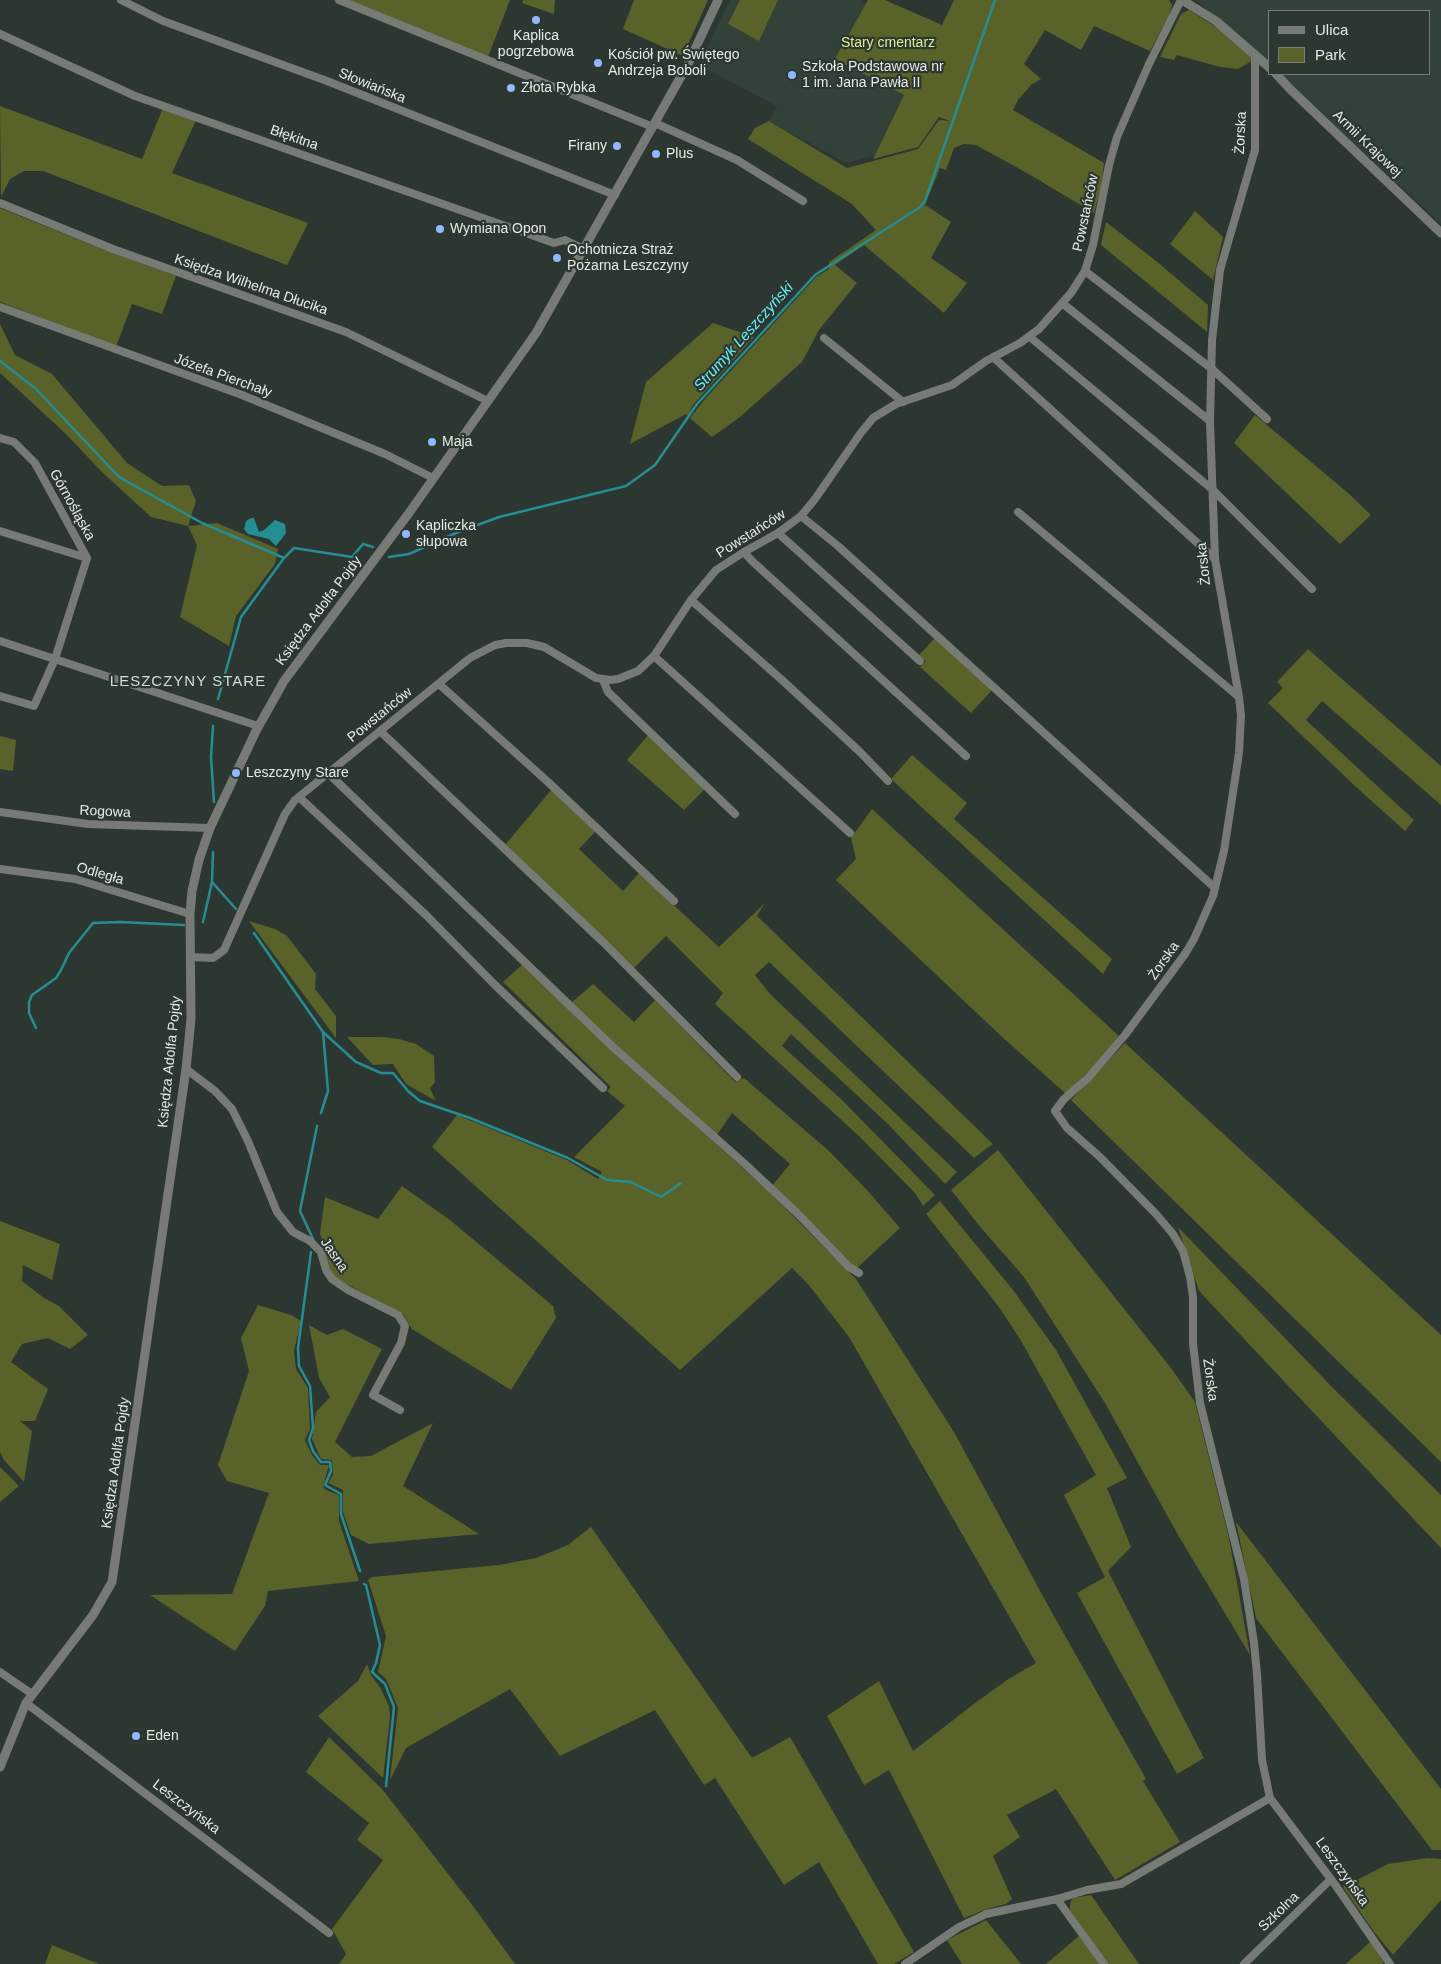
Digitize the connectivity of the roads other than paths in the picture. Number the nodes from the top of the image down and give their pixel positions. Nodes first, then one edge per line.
1 (121, 0) edge
2 (339, 0) edge
3 (718, 0) edge
4 (1182, 0) edge
5 (0, 34) edge
6 (1255, 55) junction
7 (1268, 66) edge
8 (1277, 75) edge
9 (654, 125) junction
10 (615, 195) junction
11 (803, 201) dead end
12 (0, 203) edge
13 (1441, 233) edge
14 (584, 249) junction
15 (1085, 270) junction
16 (1062, 304) junction
17 (0, 307) edge
18 (1030, 337) junction
19 (824, 338) dead end
20 (994, 357) junction
21 (1212, 369) junction
22 (488, 401) junction
23 (903, 402) junction
24 (1267, 419) dead end
25 (1210, 421) junction
26 (0, 438) edge
27 (433, 478) junction
28 (1213, 490) junction
29 (1018, 512) dead end
30 (801, 516) junction
31 (0, 531) edge
32 (778, 533) junction
33 (744, 552) junction
34 (87, 558) junction
35 (1215, 559) junction
36 (1312, 589) dead end
37 (691, 600) junction
38 (0, 640) edge
39 (654, 656) junction
40 (55, 660) junction
41 (920, 661) dead end
42 (603, 680) junction
43 (438, 684) junction
44 (0, 696) edge
45 (1239, 697) junction
46 (258, 726) junction
47 (380, 731) junction
48 (966, 756) dead end
49 (328, 773) junction
50 (888, 781) dead end
51 (299, 797) junction
52 (0, 812) edge
53 (735, 814) dead end
54 (210, 828) junction
55 (850, 833) dead end
56 (0, 869) edge
57 (1215, 888) junction
58 (674, 901) dead end
59 (190, 914) junction
60 (191, 957) junction
61 (186, 1069) junction
62 (737, 1077) dead end
63 (603, 1088) dead end
64 (859, 1274) dead end
65 (400, 1410) dead end
66 (0, 1672) edge
67 (32, 1694) junction
68 (26, 1704) junction
69 (0, 1767) edge
70 (1270, 1798) junction
71 (1332, 1880) junction
72 (1057, 1899) junction
73 (329, 1933) dead end
74 (905, 1964) edge
75 (1104, 1964) edge
76 (1244, 1964) edge
77 (1390, 1964) edge

1 - 10 street, Słowiańska
2 - 9 street
3 - 9 street, Księdza Adolfa Pojdy
4 - 6 street
4 - 15 street, Powstańców
5 - 14 street, Błękitna
6 - 7 street
6 - 21 street, Żorska
8 - 13 street, Armii Krajowej
9 - 10 street, Księdza Adolfa Pojdy
9 - 11 street
10 - 14 street, Księdza Adolfa Pojdy
12 - 22 street, Księdza Wilhelma Dłucika
14 - 22 street, Księdza Adolfa Pojdy
15 - 16 street, Powstańców
15 - 21 street
16 - 18 street, Powstańców
16 - 25 street
17 - 27 street, Józefa Pierchały
18 - 20 street, Powstańców
18 - 28 street
19 - 23 street
20 - 23 street, Powstańców
20 - 35 street
21 - 24 street
21 - 25 street, Żorska
22 - 27 street, Księdza Adolfa Pojdy
23 - 30 street, Powstańców
25 - 28 street, Żorska
26 - 34 street, Górnośląska
27 - 46 street, Księdza Adolfa Pojdy
28 - 35 street, Żorska
28 - 36 street
29 - 45 street
30 - 32 street, Powstańców
30 - 57 street
31 - 34 street
32 - 33 street, Powstańców
32 - 41 street
33 - 37 street, Powstańców
33 - 48 street
34 - 40 street, Górnośląska
35 - 45 street, Żorska
37 - 39 street, Powstańców
37 - 50 street
38 - 40 street
39 - 42 street, Powstańców
39 - 55 street
40 - 44 street, Górnośląska
40 - 46 street
42 - 43 street, Powstańców
42 - 53 street
43 - 47 street, Powstańców
43 - 58 street
45 - 57 street, Żorska
46 - 54 street, Księdza Adolfa Pojdy
47 - 49 street, Powstańców
47 - 62 street
49 - 51 street, Powstańców
49 - 64 street
51 - 60 street, Powstańców
51 - 63 street
52 - 54 street, Rogowa
54 - 59 street, Księdza Adolfa Pojdy
56 - 59 street, Odległa
57 - 70 street, Żorska
59 - 60 street, Księdza Adolfa Pojdy
60 - 61 street, Księdza Adolfa Pojdy
61 - 65 street, Jasna
61 - 67 street, Księdza Adolfa Pojdy
66 - 67 street
67 - 68 street
68 - 69 street
68 - 73 street, Leszczyńska
70 - 71 street, Leszczyńska
70 - 72 street
71 - 76 street, Szkolna
71 - 77 street, Leszczyńska
72 - 74 street
72 - 75 street

